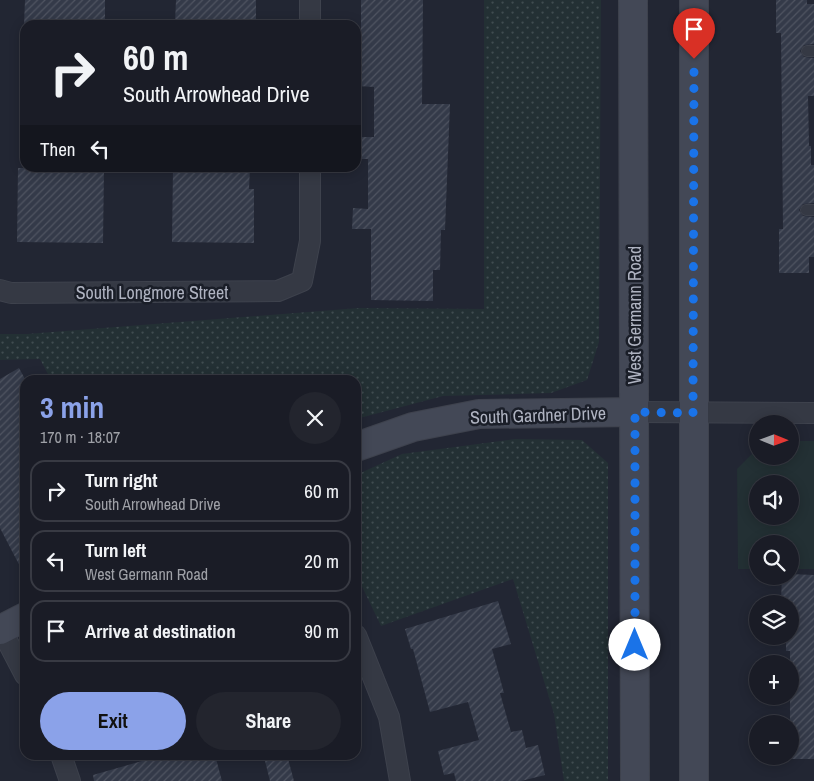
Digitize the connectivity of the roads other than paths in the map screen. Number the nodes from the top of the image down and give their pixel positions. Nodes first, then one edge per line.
1 (310, 0) edge
2 (633, 0) edge
3 (694, 0) edge
4 (310, 20) edge
5 (310, 172) edge
6 (0, 290) edge
7 (635, 412) junction
8 (693, 413) junction
9 (814, 413) edge
10 (361, 445) edge
11 (20, 619) edge
12 (0, 629) edge
13 (361, 648) edge
14 (20, 666) edge
15 (63, 760) edge
16 (70, 781) edge
17 (400, 781) edge
18 (635, 781) edge
19 (694, 781) edge

1 - 4 street
2 - 7 main road, West Germann Road
3 - 8 main road
5 - 6 street, South Longmore Street
7 - 8 street
7 - 10 main road, South Gardner Drive
7 - 18 main road, West Germann Road
8 - 9 street
8 - 19 main road
11 - 12 main road
12 - 14 street
13 - 17 street
15 - 16 street

